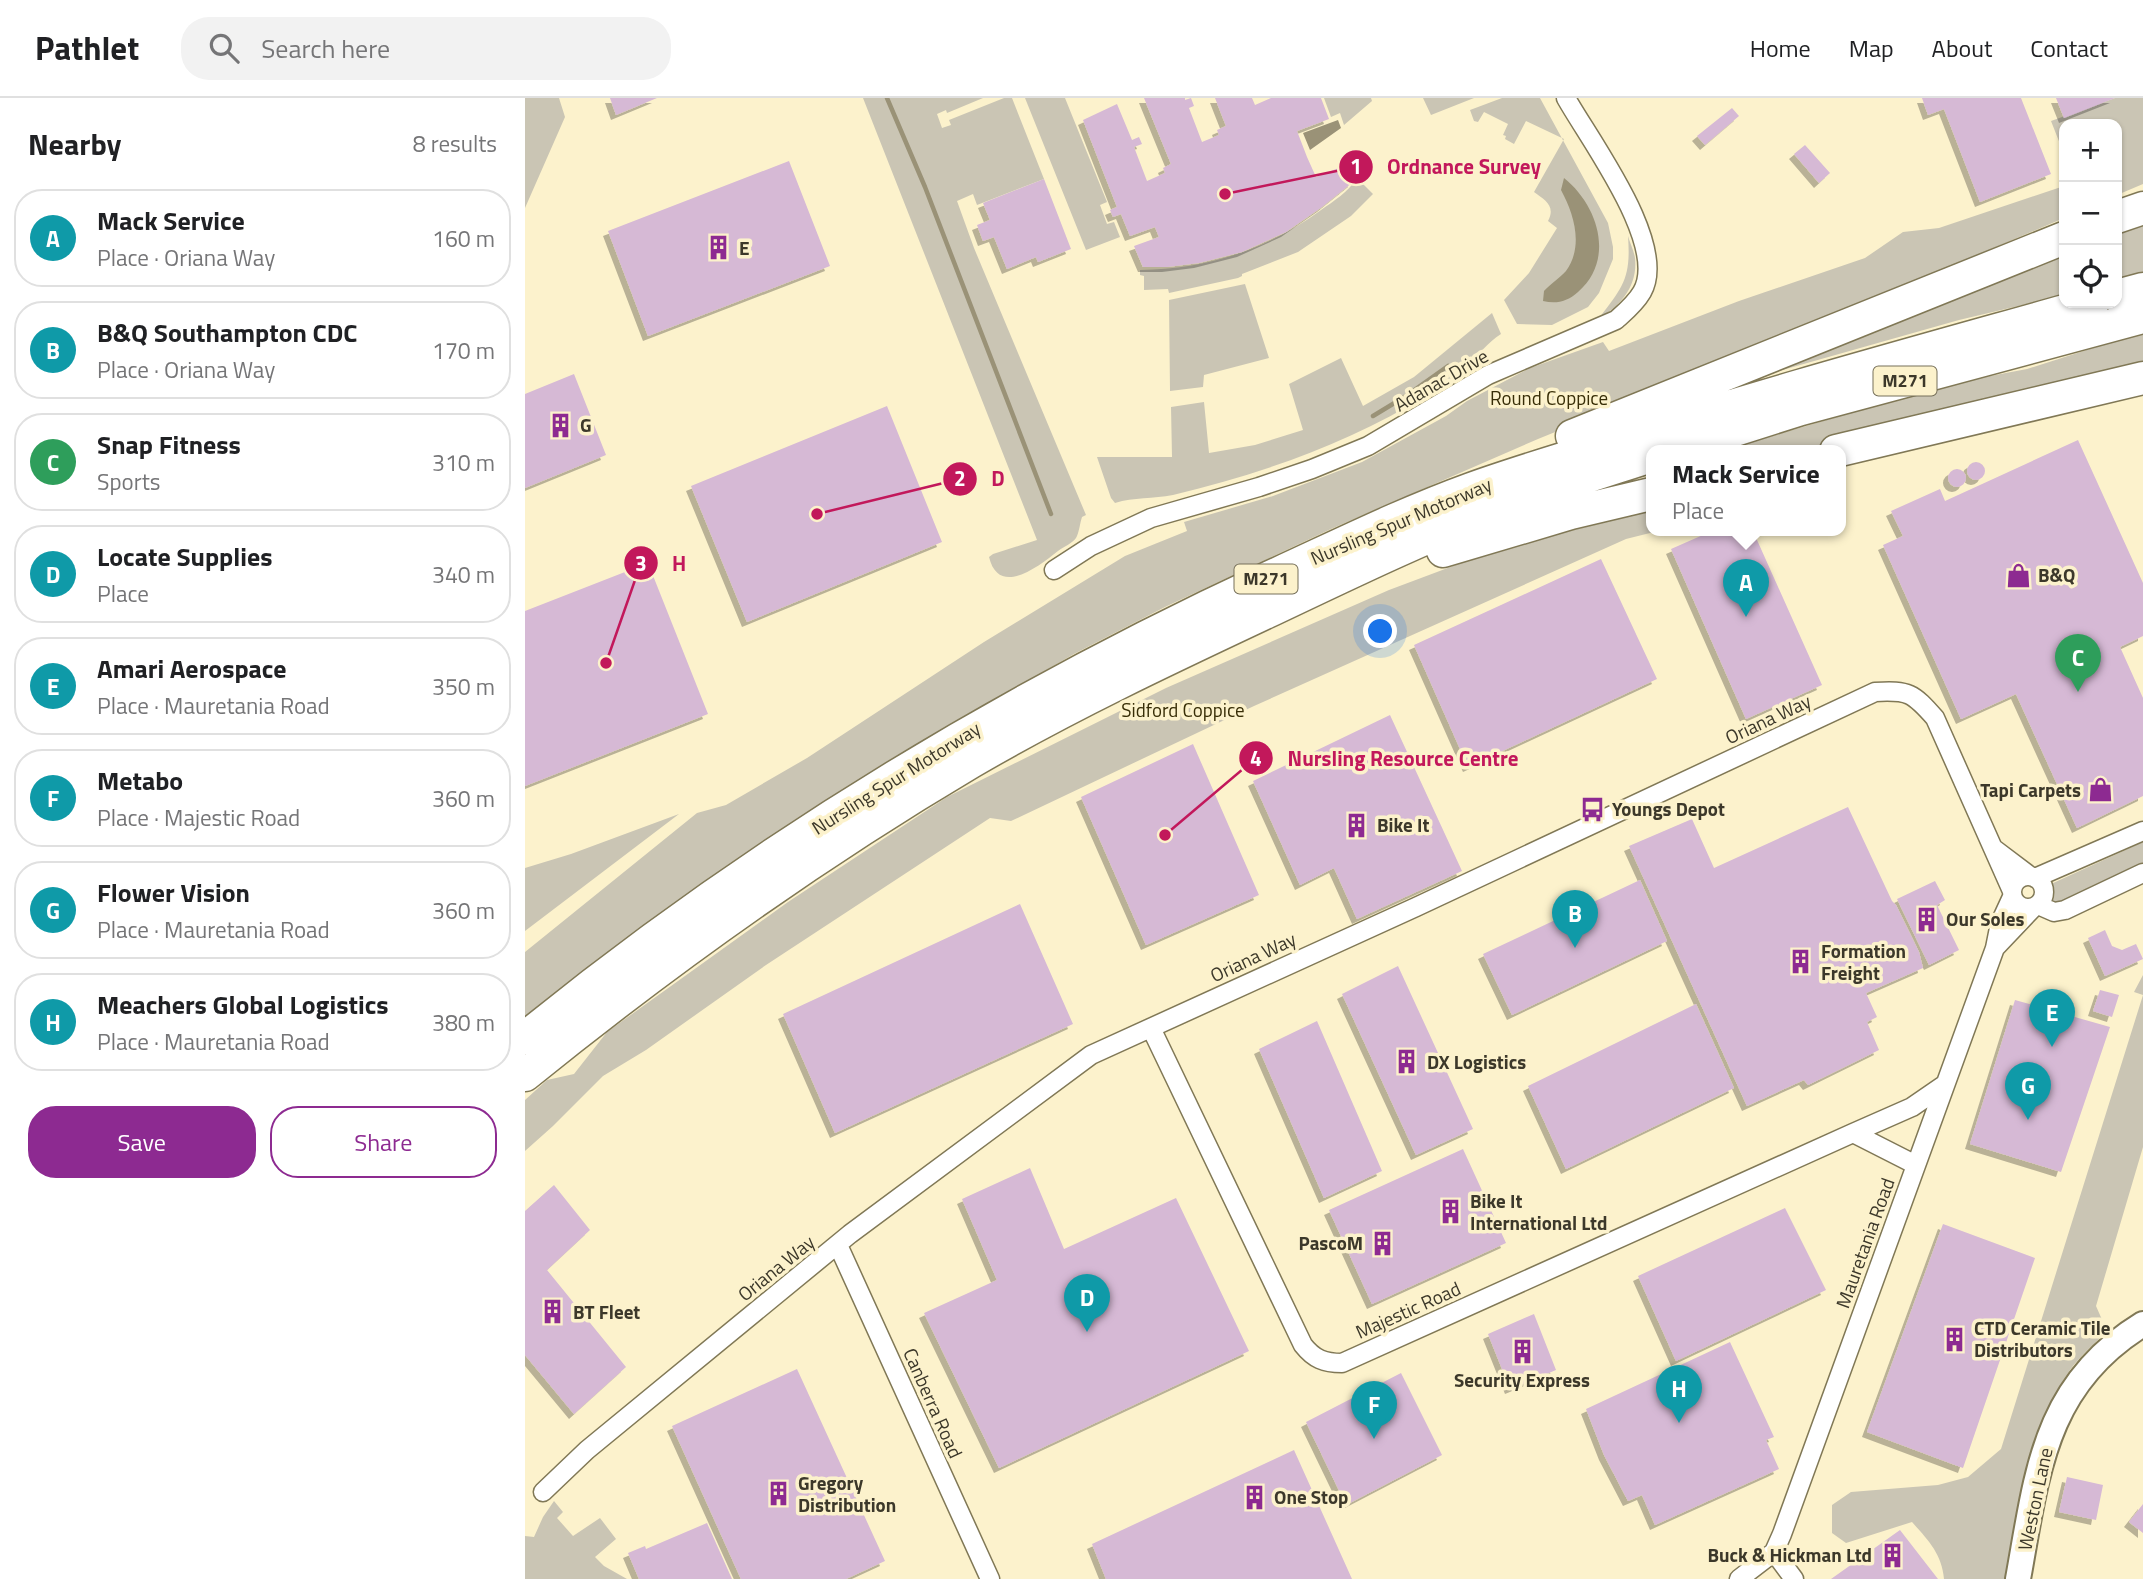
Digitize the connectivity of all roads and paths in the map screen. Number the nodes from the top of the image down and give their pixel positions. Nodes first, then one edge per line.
1 (1566, 98) edge
2 (2143, 208) edge
3 (2122, 216) edge
4 (2059, 240) edge
5 (2143, 289) edge
6 (2122, 295) edge
7 (2074, 308) edge
8 (2143, 317) edge
9 (2143, 379) edge
10 (1688, 445) edge
11 (1846, 449) edge
12 (1646, 458) edge
13 (1471, 489) junction
14 (1646, 495) edge
15 (1054, 570) dead end
16 (1290, 601) junction
17 (2143, 831) edge
18 (1993, 848) junction
19 (2143, 873) edge
20 (2033, 877) junction
21 (2012, 894) junction
22 (2036, 906) junction
23 (1995, 948) junction
24 (1151, 1028) junction
25 (525, 1038) edge
26 (525, 1075) edge
27 (1944, 1085) junction
28 (1853, 1133) junction
29 (1916, 1165) junction
30 (838, 1245) junction
31 (2143, 1324) edge
32 (543, 1492) dead end
33 (1774, 1552) junction
34 (990, 1579) edge
35 (1739, 1579) edge
36 (1794, 1579) edge
37 (2018, 1579) edge

1 - 15 street, Adanac Drive
2 - 3 highway
4 - 13 highway, M271
5 - 6 highway
7 - 13 highway, Nursling Spur Motorway / M271
8 - 10 highway, M271
9 - 11 highway
12 - 16 highway, Nursling Spur Motorway / M271
13 - 25 highway, Nursling Spur Motorway / M271
14 - 16 highway, M271
16 - 26 highway, Nursling Spur Motorway / M271
17 - 20 street
18 - 20 street, Oriana Way
18 - 21 street, Oriana Way
18 - 24 street, Oriana Way
19 - 22 street
20 - 21 street
20 - 22 street
21 - 22 street
21 - 23 street, Mauretania Road
22 - 23 street, Mauretania Road
23 - 27 street, Mauretania Road
24 - 28 street, Majestic Road
24 - 30 street, Oriana Way
27 - 28 street, Majestic Road
27 - 29 street, Mauretania Road
28 - 29 street
29 - 33 street, Mauretania Road
30 - 32 street, Oriana Way
30 - 34 street, Canberra Road
31 - 37 street, Weston Lane
33 - 35 street
33 - 36 street

